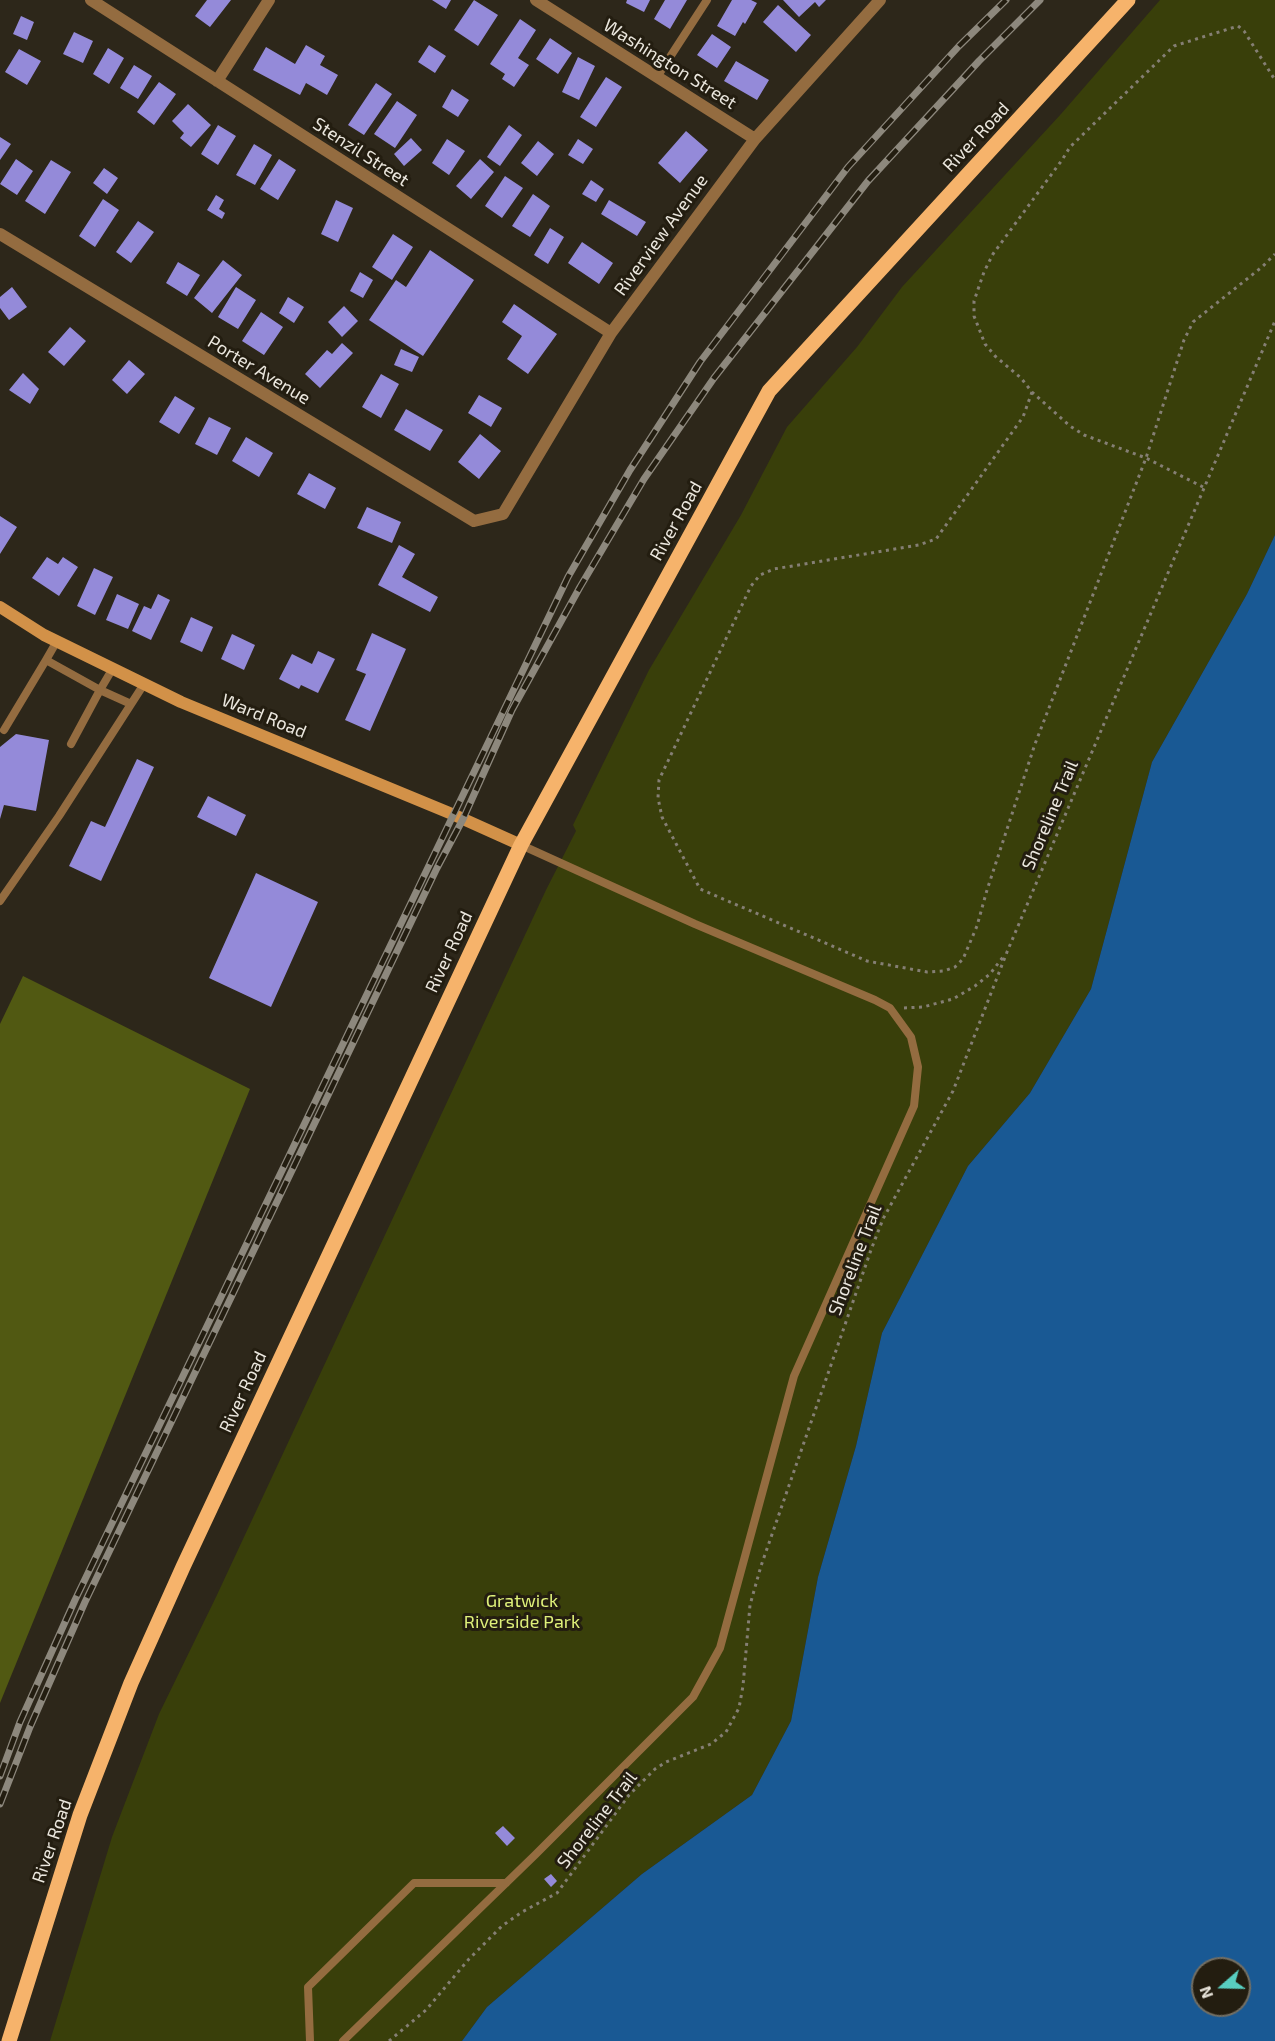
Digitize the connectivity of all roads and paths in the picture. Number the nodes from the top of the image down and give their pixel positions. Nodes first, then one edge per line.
1 (91, 0) edge
2 (269, 0) edge
3 (536, 0) edge
4 (707, 0) edge
5 (880, 0) edge
6 (1128, 0) edge
7 (551, 4) edge
8 (657, 77) junction
9 (1275, 80) edge
10 (217, 81) junction
11 (754, 139) junction
12 (0, 234) edge
13 (1275, 254) edge
14 (1275, 321) edge
15 (611, 333) junction
16 (1032, 392) junction
17 (1146, 458) junction
18 (1203, 487) junction
19 (503, 514) joint
20 (0, 607) edge
21 (57, 641) junction
22 (46, 660) junction
23 (113, 668) junction
24 (144, 684) junction
25 (100, 690) junction
26 (131, 704) junction
27 (4, 730) dead end
28 (71, 744) dead end
29 (521, 845) junction
30 (0, 901) edge
31 (1006, 952) junction
32 (890, 1008) junction
33 (506, 1882) junction
34 (9, 2041) edge
35 (310, 2041) edge
36 (343, 2041) edge
37 (389, 2041) edge

1 - 10 street, Stenzil Street
2 - 10 street
3 - 7 street, Washington Street
4 - 8 lane
5 - 11 street, Riverview Avenue
6 - 29 main road, River Road
7 - 8 street, Washington Street
8 - 11 street, Washington Street
9 - 16 path
10 - 15 street, Stenzil Street
11 - 15 street, Riverview Avenue
12 - 19 street, Porter Avenue
13 - 17 path
14 - 18 path, Shoreline Trail
15 - 19 street, Riverview Avenue
16 - 17 path
16 - 17 path
17 - 18 path
18 - 31 path, Shoreline Trail
20 - 21 main road, Ward Road
21 - 22 lane
21 - 23 main road, Ward Road
22 - 25 lane
22 - 27 lane
23 - 24 main road, Ward Road
23 - 25 lane
24 - 26 lane
24 - 29 main road, Ward Road
25 - 26 lane
25 - 28 lane
26 - 30 lane
29 - 32 lane
29 - 34 main road, River Road
31 - 32 path
31 - 37 path, Shoreline Trail
32 - 33 lane
33 - 35 lane
33 - 36 lane

